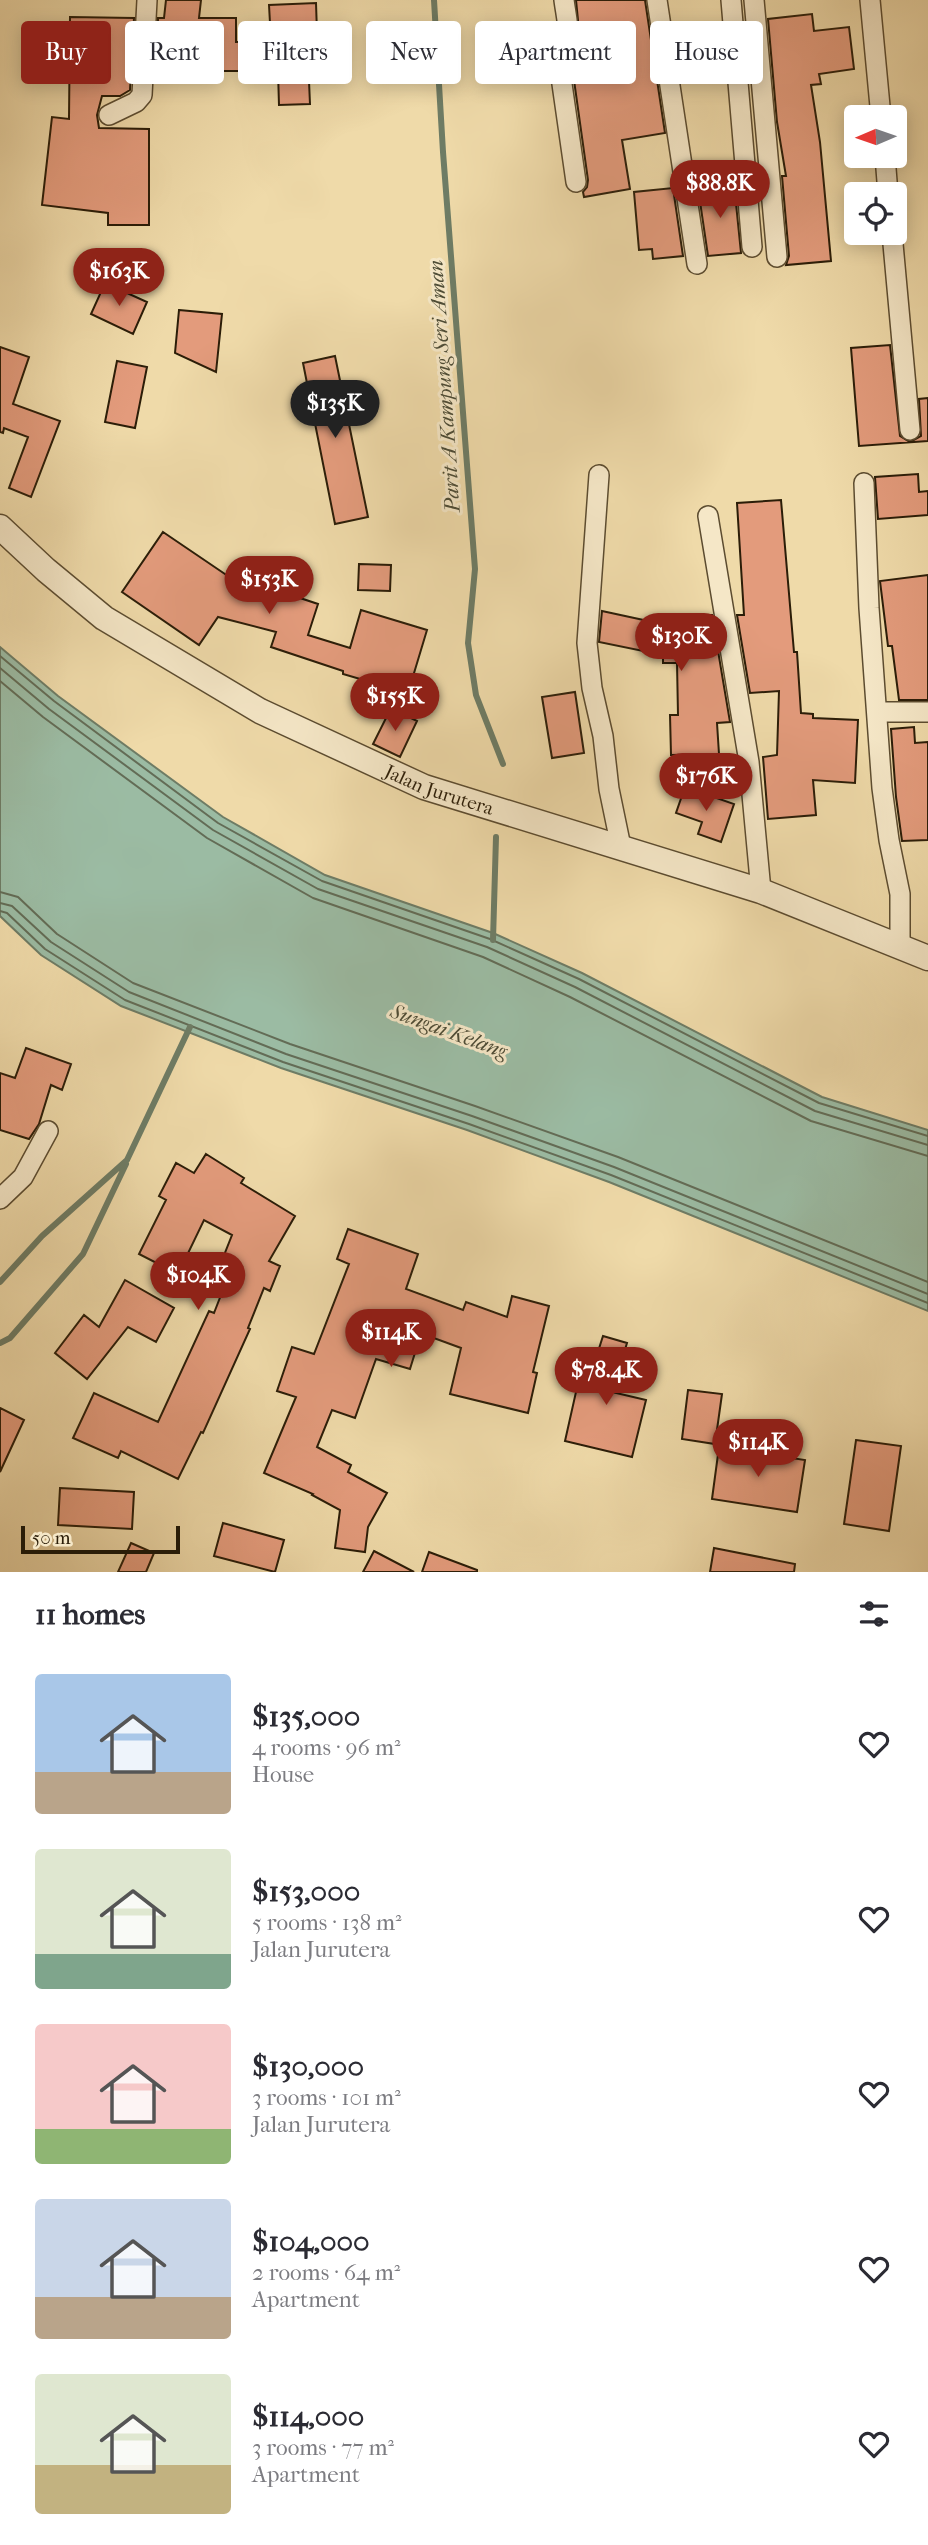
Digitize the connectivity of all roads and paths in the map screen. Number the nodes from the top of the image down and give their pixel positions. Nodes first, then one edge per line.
1 (147, 0) edge
2 (564, 0) edge
3 (657, 0) edge
4 (731, 0) edge
5 (754, 0) edge
6 (870, 0) edge
7 (880, 105) edge
8 (109, 115) dead end
9 (576, 182) dead end
10 (893, 245) edge
11 (752, 247) dead end
12 (777, 257) dead end
13 (697, 264) dead end
14 (911, 430) dead end
15 (599, 475) dead end
16 (864, 483) dead end
17 (708, 516) dead end
18 (0, 527) edge
19 (878, 712) junction
20 (928, 712) edge
21 (621, 847) junction
22 (761, 891) junction
23 (900, 947) junction
24 (928, 958) edge
25 (48, 1131) dead end
26 (0, 1199) edge

1 - 8 street
2 - 9 street
3 - 13 street
4 - 11 street
5 - 12 street
6 - 7 street
10 - 14 street
15 - 21 street
16 - 19 street
17 - 22 street
18 - 21 street, Jalan Jurutera
19 - 20 street
19 - 23 street
21 - 22 street, Jalan Jurutera
22 - 23 street, Jalan Jurutera
23 - 24 street, Jalan Jurutera
25 - 26 street

